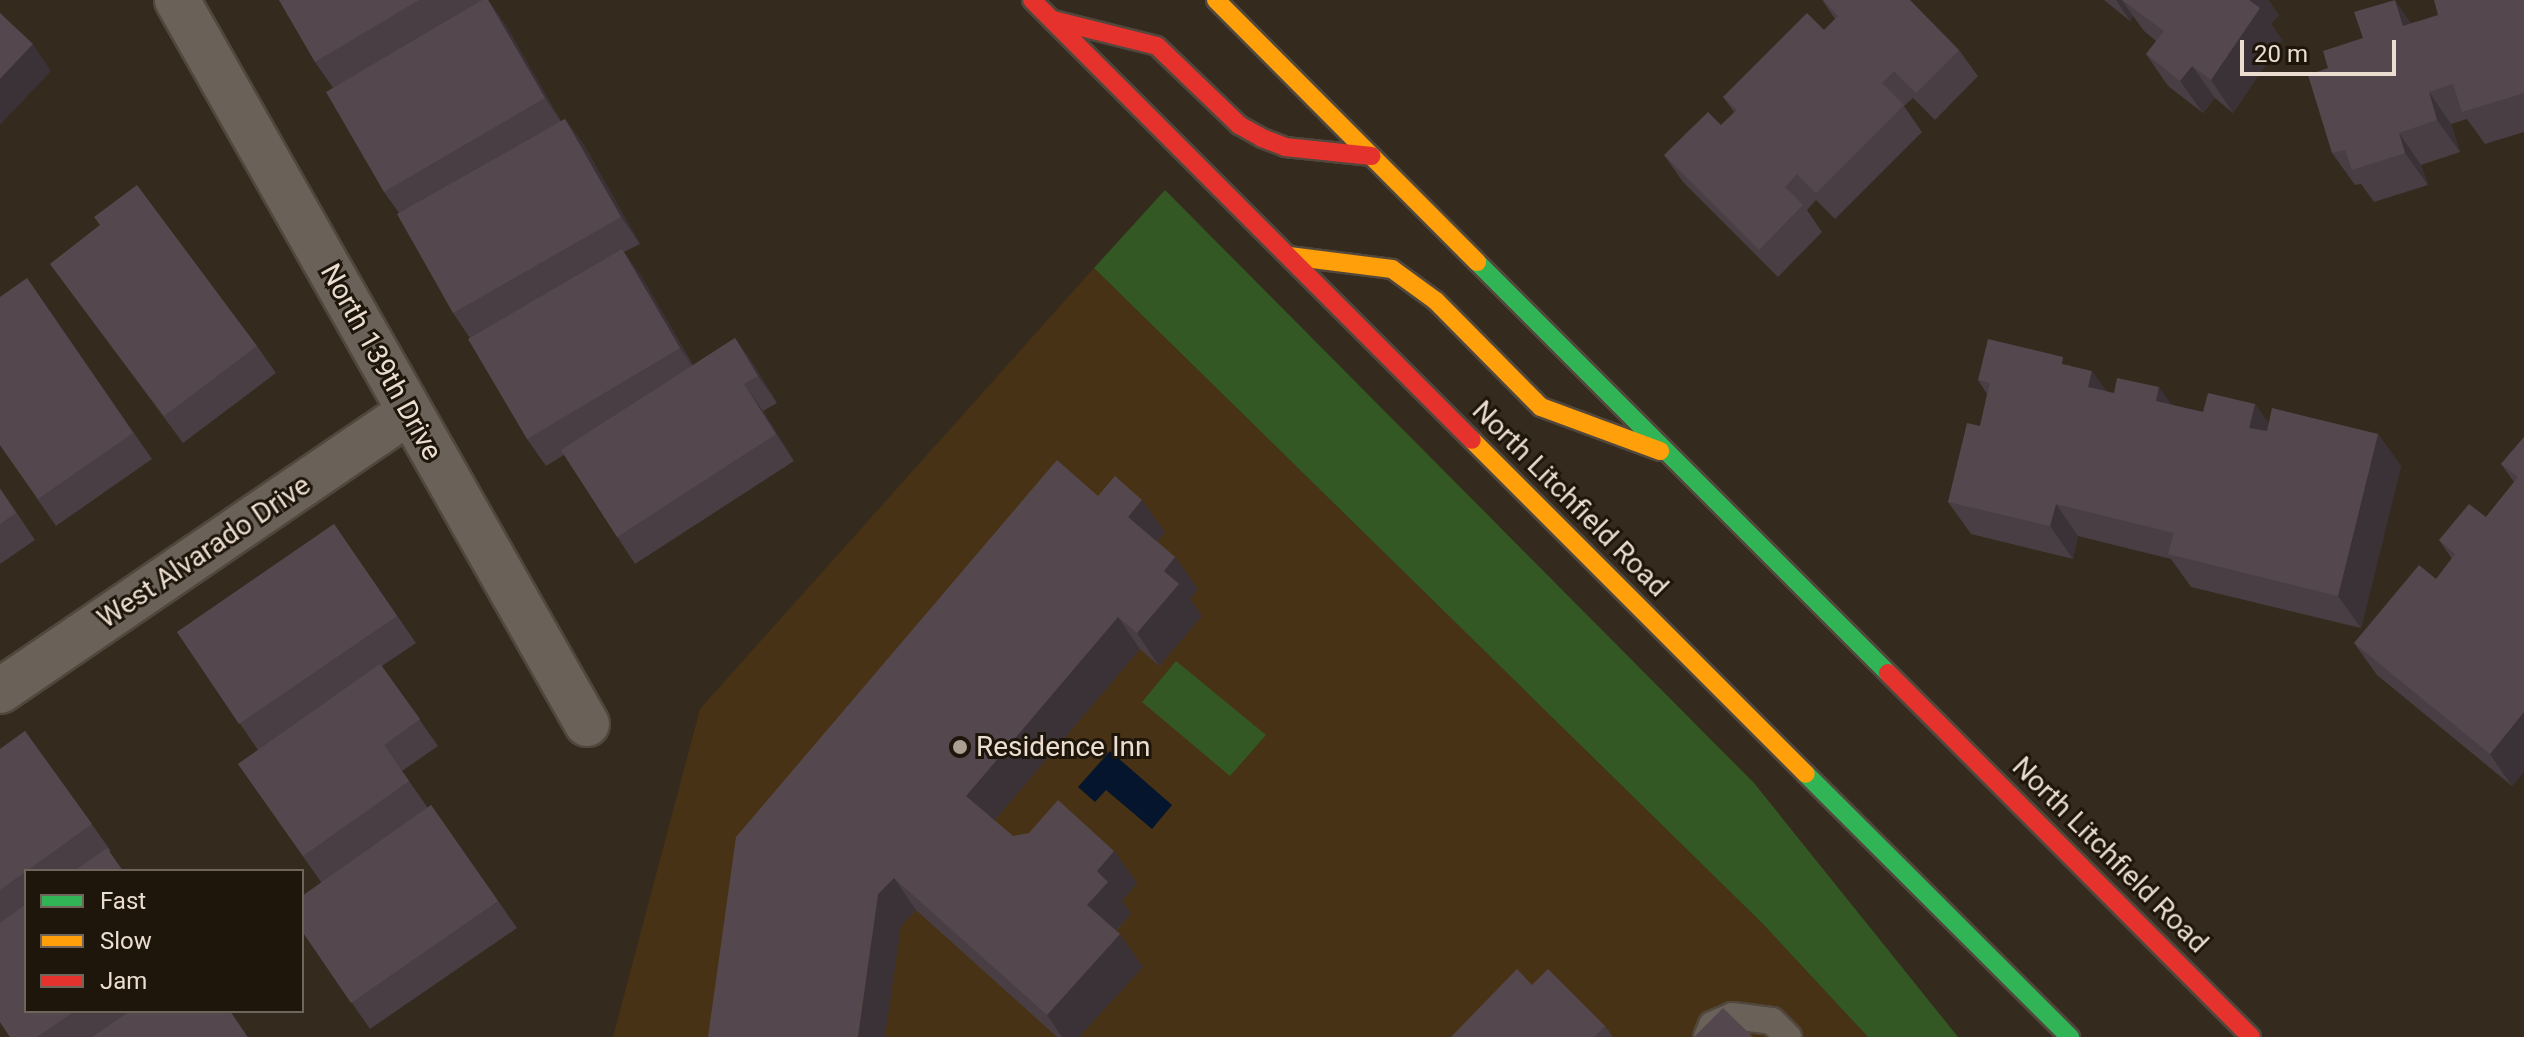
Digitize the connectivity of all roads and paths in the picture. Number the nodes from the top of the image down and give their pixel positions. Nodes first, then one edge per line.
1 (177, 0) edge
2 (1032, 0) edge
3 (1216, 0) edge
4 (1051, 19) junction
5 (1372, 156) junction
6 (1289, 256) junction
7 (409, 412) junction
8 (1673, 455) junction
9 (0, 691) edge
10 (587, 724) dead end
11 (1707, 1037) edge
12 (1788, 1037) edge
13 (2070, 1037) edge
14 (2251, 1037) edge

1 - 7 street, North 139th Drive
2 - 4 main road, North Litchfield Road
3 - 5 main road, North Litchfield Road
4 - 5 main road
4 - 6 main road, North Litchfield Road
5 - 8 main road, North Litchfield Road
6 - 8 main road
6 - 13 main road, North Litchfield Road
7 - 9 street, West Alvarado Drive
7 - 10 street, North 139th Drive
8 - 14 main road, North Litchfield Road
11 - 12 lane

